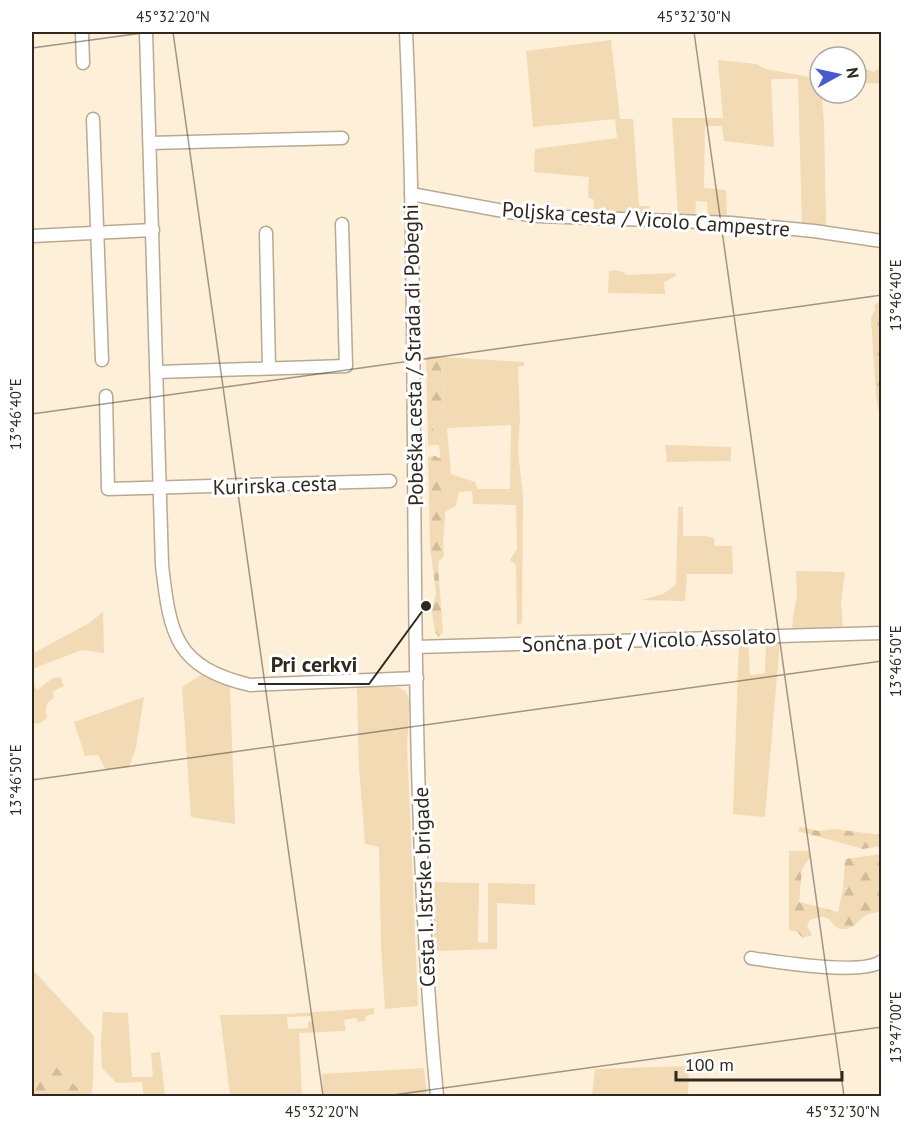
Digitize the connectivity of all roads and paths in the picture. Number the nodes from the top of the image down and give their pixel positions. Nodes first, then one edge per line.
1 (82, 32) edge
2 (146, 32) edge
3 (406, 32) edge
4 (83, 63) dead end
5 (93, 119) dead end
6 (342, 138) dead end
7 (150, 143) junction
8 (411, 194) junction
9 (342, 224) dead end
10 (153, 230) junction
11 (266, 233) dead end
12 (98, 234) junction
13 (32, 236) edge
14 (882, 241) edge
15 (102, 360) dead end
16 (269, 368) junction
17 (157, 372) junction
18 (106, 396) dead end
19 (390, 481) dead end
20 (159, 489) junction
21 (882, 633) edge
22 (416, 646) junction
23 (417, 678) junction
24 (751, 958) dead end
25 (882, 961) edge
26 (437, 1096) edge

1 - 4 street
2 - 7 street
3 - 8 street, Pobeška cesta / Strada di Pobeghi
5 - 12 street
6 - 7 street
7 - 10 street
8 - 14 street, Poljska cesta / Vicolo Campestre
8 - 22 street, Pobeška cesta / Strada di Pobeghi
9 - 16 street
10 - 12 street
10 - 17 street
11 - 16 street
12 - 13 street
12 - 15 street
16 - 17 street
17 - 20 street
18 - 20 street, Kurirska cesta
19 - 20 street, Kurirska cesta
20 - 23 street
21 - 22 street, Sončna pot / Vicolo Assolato
22 - 23 street, Pobeška cesta / Strada di Pobeghi
23 - 26 street, Cesta I. Istrske brigade
24 - 25 street

